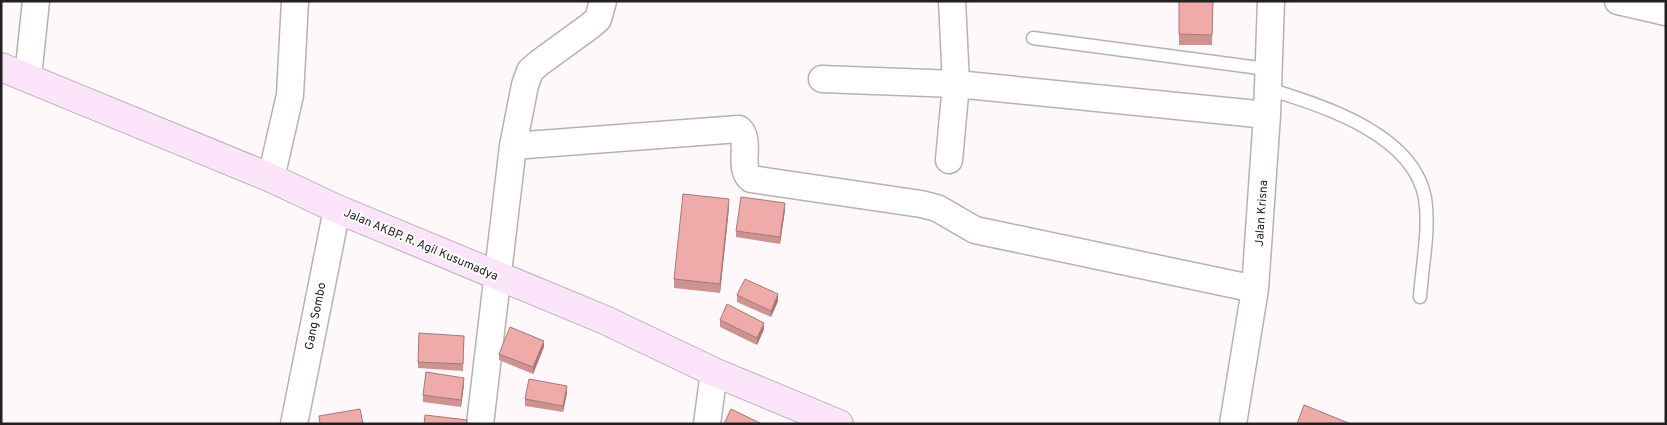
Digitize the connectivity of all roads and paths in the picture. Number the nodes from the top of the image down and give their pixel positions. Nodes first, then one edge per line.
1 (36, 1) edge
2 (295, 1) edge
3 (604, 1) edge
4 (952, 1) edge
5 (1271, 1) edge
6 (1618, 1) edge
7 (1666, 12) edge
8 (1033, 38) dead end
9 (1, 67) edge
10 (28, 77) junction
11 (1268, 79) junction
12 (822, 80) dead end
13 (956, 84) junction
14 (1268, 115) junction
15 (513, 146) junction
16 (950, 160) dead end
17 (271, 178) junction
18 (336, 209) junction
19 (497, 276) junction
20 (1255, 289) junction
21 (1420, 297) dead end
22 (714, 372) junction
23 (294, 424) edge
24 (480, 424) edge
25 (707, 424) edge
26 (839, 424) edge
27 (1233, 424) edge

1 - 10 street
2 - 17 street
3 - 15 street
4 - 13 street
5 - 11 street, Jalan Krisna
6 - 7 street
8 - 11 lane
9 - 10 main road, Jalan AKBP. R. Agil Kusumadya
10 - 17 main road, Jalan AKBP. R. Agil Kusumadya
11 - 14 street, Jalan Krisna
11 - 21 lane
12 - 13 street
13 - 14 street
13 - 16 street
14 - 20 street, Jalan Krisna
15 - 19 street
15 - 20 street
17 - 18 main road, Jalan AKBP. R. Agil Kusumadya
18 - 19 main road, Jalan AKBP. R. Agil Kusumadya
18 - 23 street, Gang Sombo
19 - 22 main road, Jalan AKBP. R. Agil Kusumadya
19 - 24 street
20 - 27 street, Jalan Krisna
22 - 25 street
22 - 26 main road, Jalan AKBP. R. Agil Kusumadya

